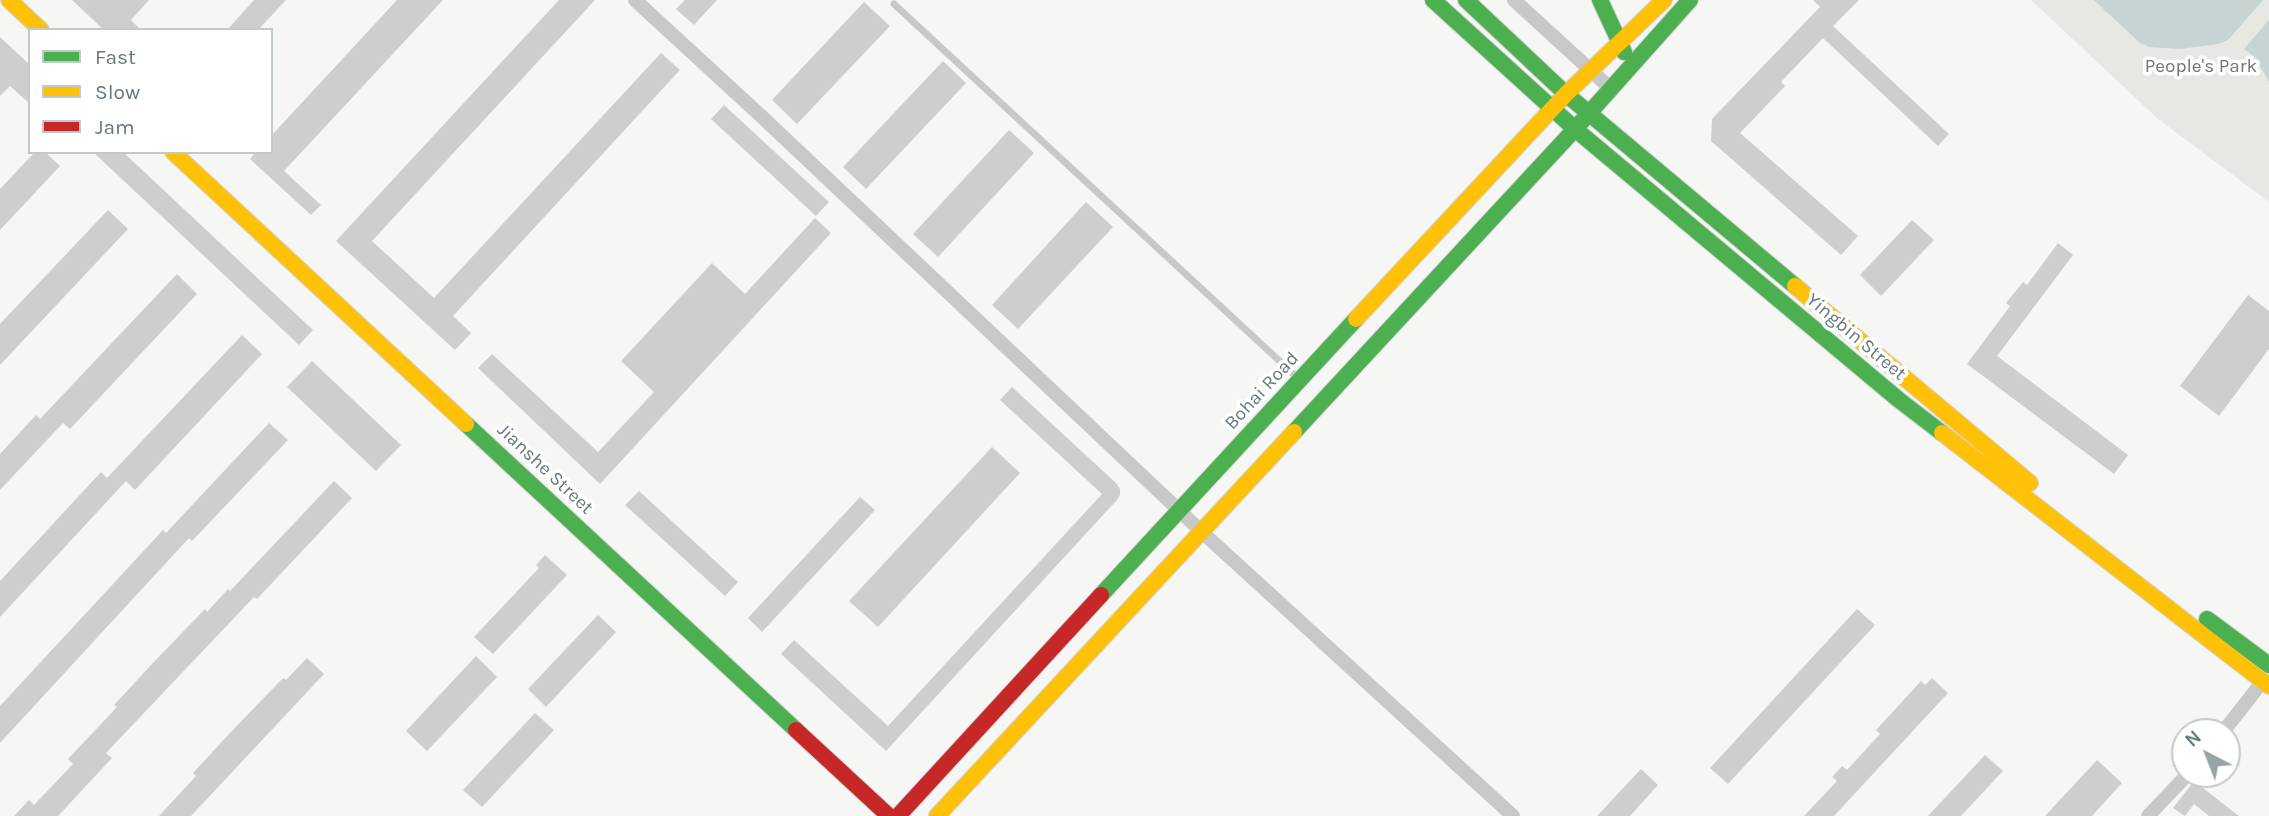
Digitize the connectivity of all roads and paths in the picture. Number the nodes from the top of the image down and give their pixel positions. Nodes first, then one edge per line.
1 (9, 0) edge
2 (635, 0) edge
3 (1433, 0) edge
4 (1466, 0) edge
5 (1514, 0) edge
6 (1600, 0) edge
7 (1664, 0) edge
8 (1690, 0) edge
9 (894, 4) dead end
10 (39, 28) edge
11 (1620, 43) junction
12 (1630, 65) junction
13 (1591, 71) junction
14 (1610, 88) junction
15 (1566, 94) junction
16 (1552, 108) junction
17 (1589, 113) junction
18 (1575, 129) junction
19 (175, 154) edge
20 (1301, 380) junction
21 (1179, 511) junction
22 (1202, 532) junction
23 (2269, 665) edge
24 (2266, 684) edge
25 (2235, 718) edge
26 (2175, 788) edge
27 (888, 816) edge
28 (898, 816) edge
29 (937, 816) edge
30 (1513, 816) edge
31 (2148, 816) edge

1 - 10 main road
2 - 21 street
3 - 16 main road, Yingbin Street
4 - 15 main road, Yingbin Street
5 - 13 street
6 - 11 main road
7 - 11 main road, Bohai Road
8 - 12 main road
9 - 20 lane
11 - 12 main road
11 - 13 main road, Bohai Road
12 - 14 main road
13 - 14 street
13 - 15 main road, Bohai Road
14 - 17 main road
15 - 16 main road, Bohai Road
15 - 17 main road, Yingbin Street
16 - 18 main road, Yingbin Street
16 - 20 main road, Bohai Road
17 - 18 main road
17 - 23 main road, Yingbin Street
18 - 22 main road
18 - 24 main road, Yingbin Street
19 - 27 main road, Jianshe Street
20 - 21 main road, Bohai Road
21 - 22 street
21 - 28 main road, Bohai Road
22 - 29 main road
22 - 30 street
24 - 25 street
26 - 31 street

